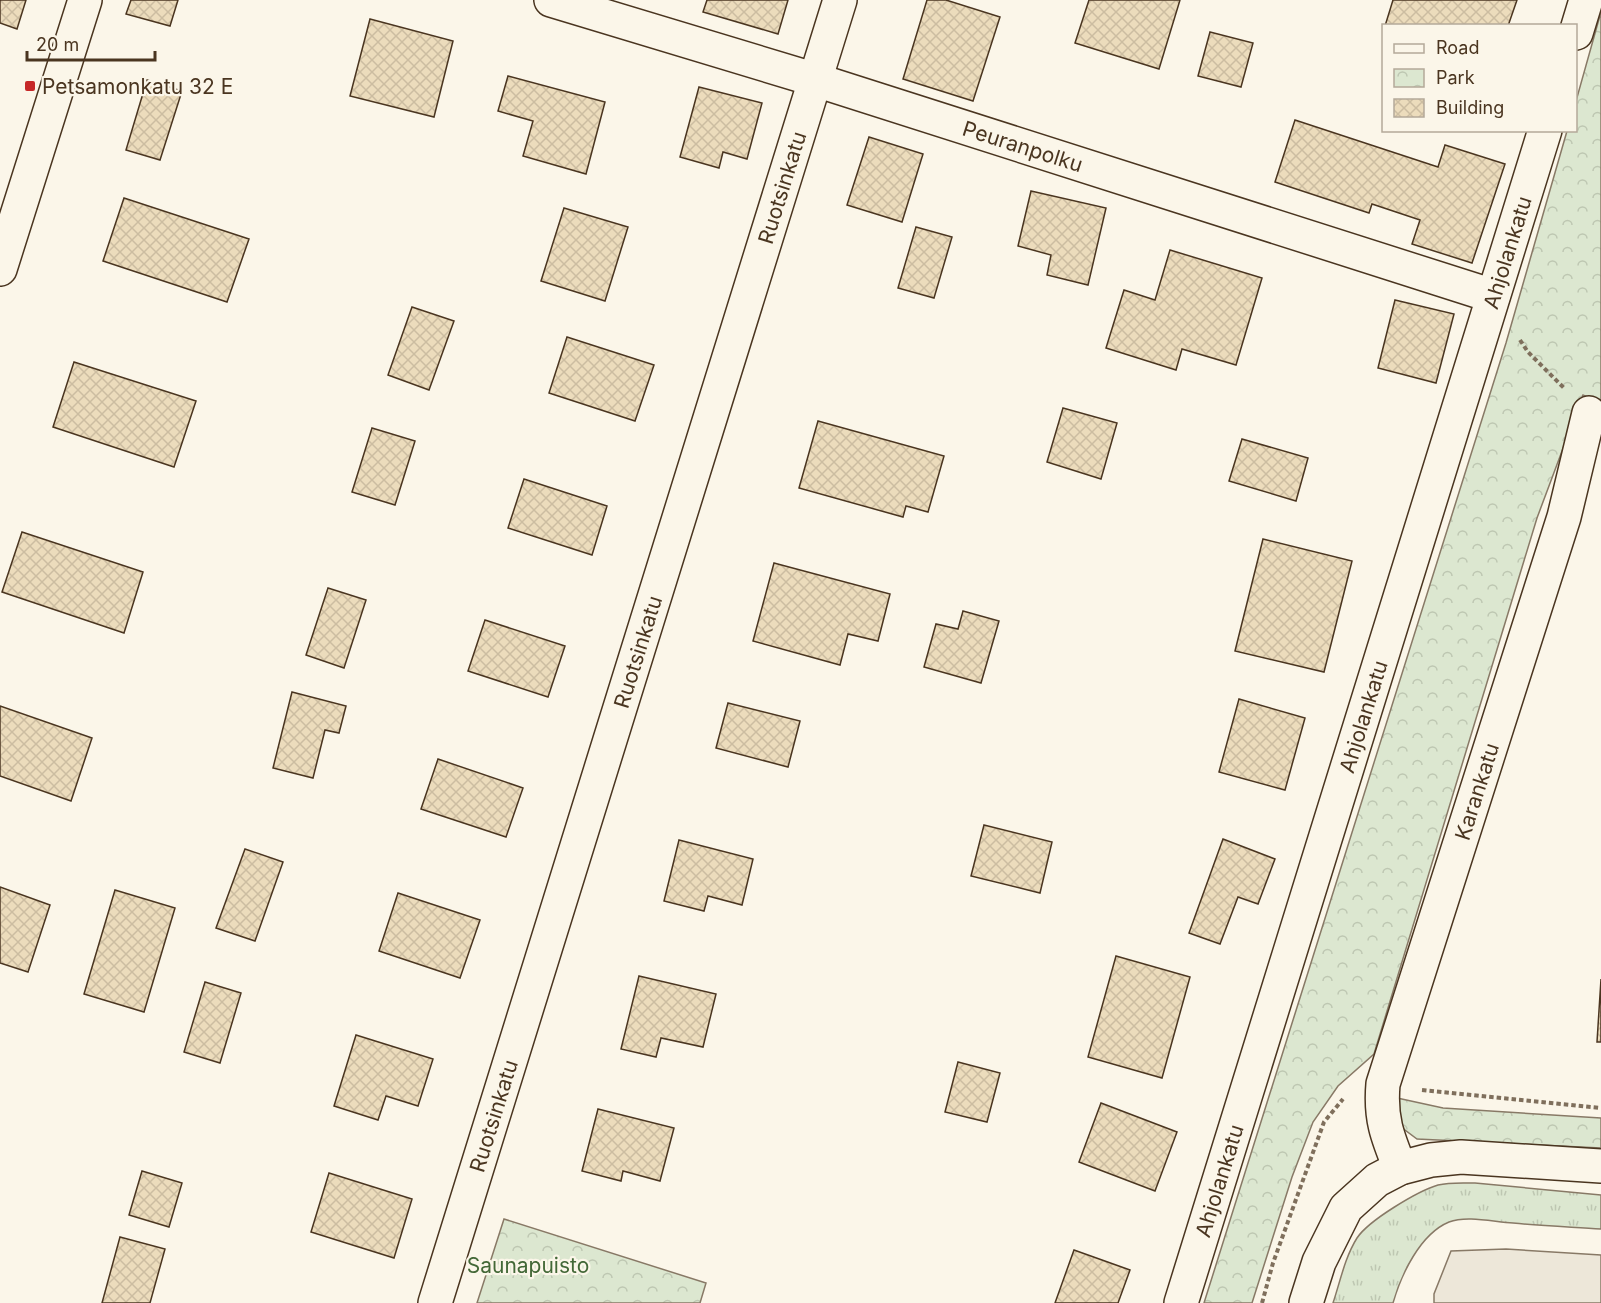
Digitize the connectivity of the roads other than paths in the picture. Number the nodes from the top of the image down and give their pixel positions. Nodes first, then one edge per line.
1 (85, 0) edge
2 (550, 0) edge
3 (840, 0) edge
4 (1586, 0) edge
5 (1577, 27) edge
6 (816, 80) junction
7 (1544, 132) edge
8 (0, 269) edge
9 (1493, 296) junction
10 (1589, 413) road end
11 (1601, 1166) edge
12 (1400, 1168) junction
13 (435, 1303) edge
14 (1181, 1303) edge
15 (1306, 1303) edge

1 - 8 street
2 - 6 street, Peuranpolku
3 - 6 street, Ruotsinkatu
4 - 5 street
6 - 9 street, Peuranpolku
6 - 13 street, Ruotsinkatu
7 - 9 street, Ahjolankatu
9 - 14 street, Ahjolankatu
10 - 12 street, Karankatu
11 - 12 street
12 - 15 street

